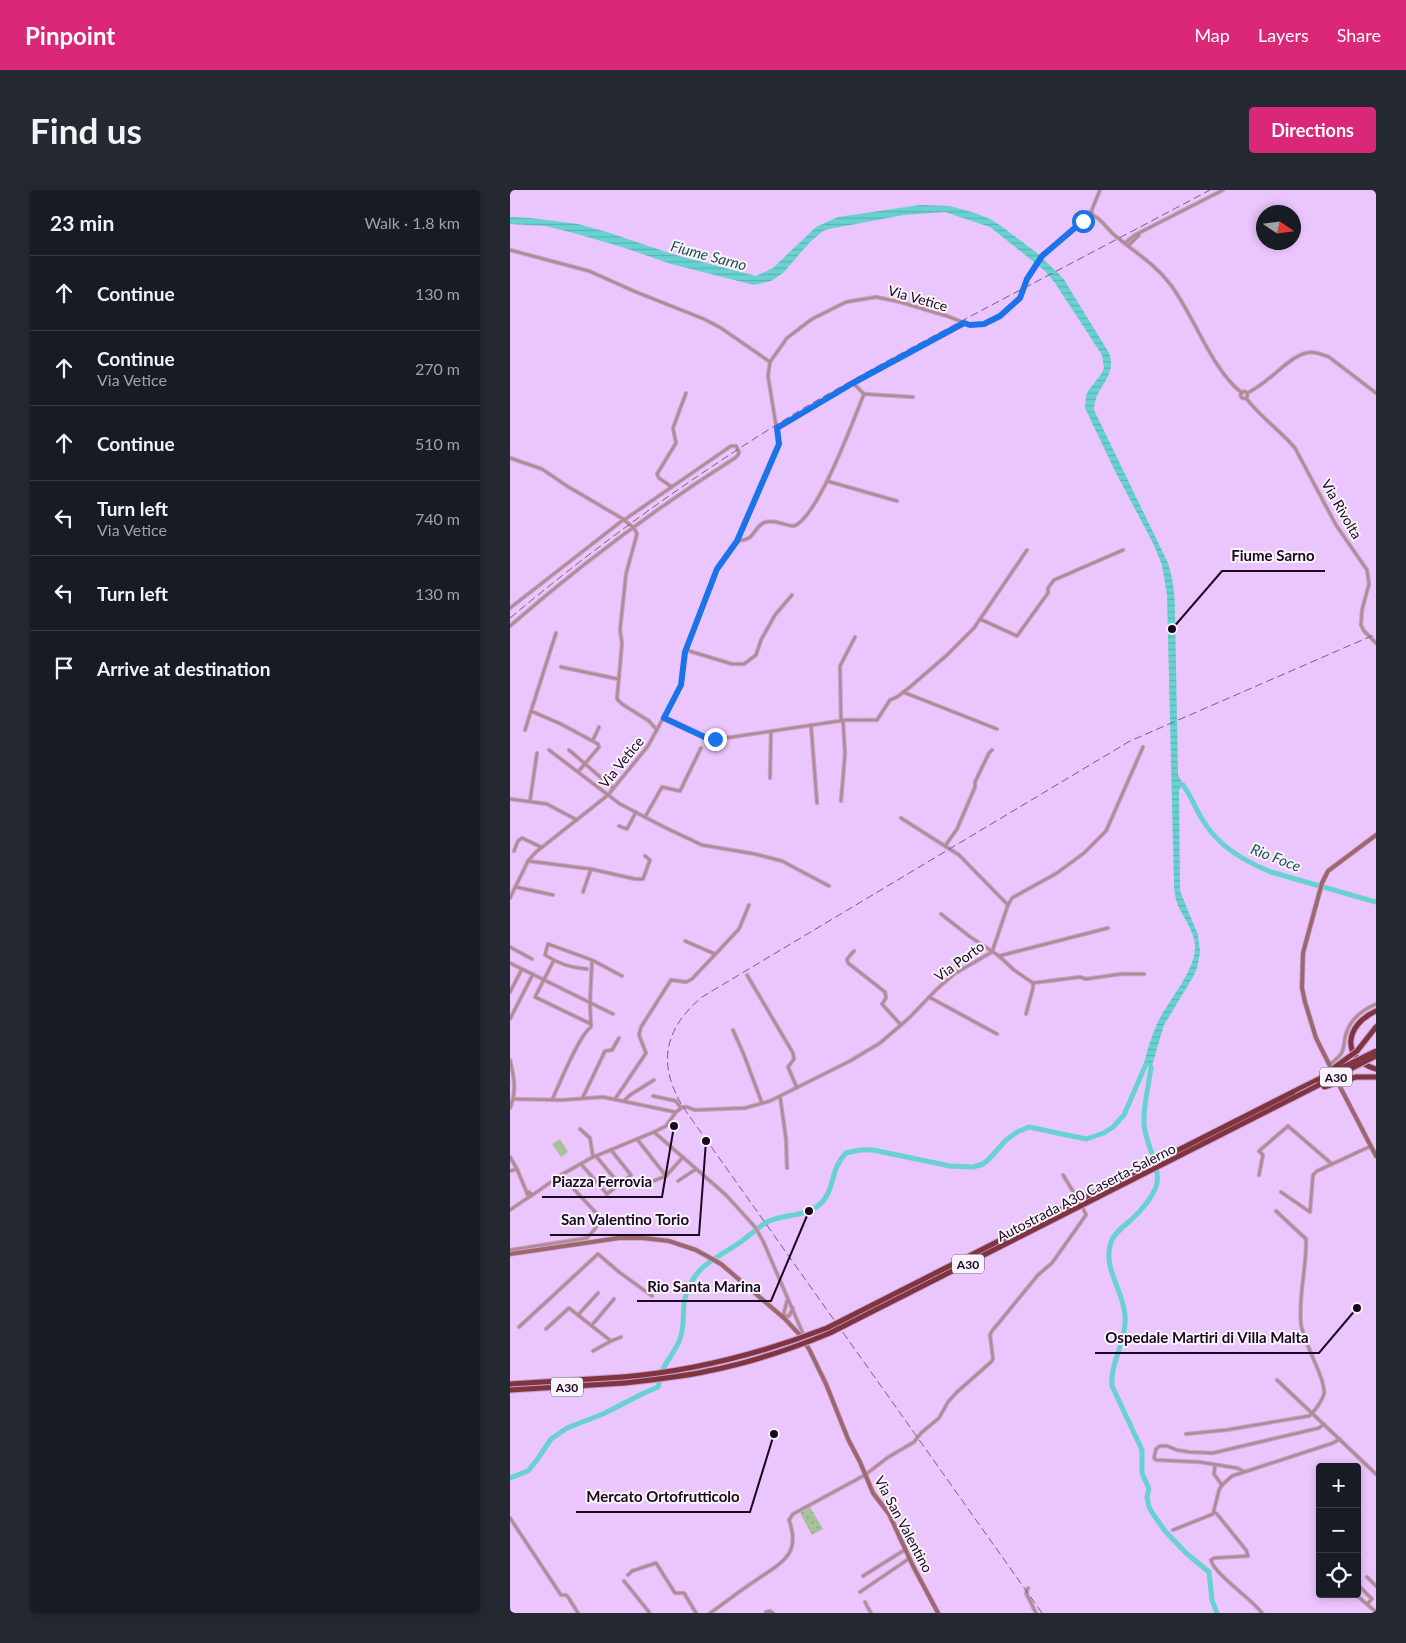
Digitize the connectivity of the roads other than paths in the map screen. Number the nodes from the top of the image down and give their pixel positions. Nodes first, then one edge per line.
1 (1100, 190) edge
2 (1223, 190) edge
3 (1092, 213) junction
4 (1139, 234) junction
5 (1134, 241) junction
6 (1126, 244) junction
7 (510, 250) edge
8 (1134, 250) junction
9 (964, 323) junction
10 (770, 362) junction
11 (853, 383) junction
12 (686, 392) dead end
13 (1242, 393) junction
14 (1247, 393) junction
15 (1376, 393) edge
16 (864, 394) junction
17 (913, 397) dead end
18 (1246, 398) junction
19 (777, 428) junction
20 (510, 458) edge
21 (827, 482) junction
22 (672, 487) junction
23 (898, 501) dead end
24 (624, 520) junction
25 (634, 528) junction
26 (738, 540) junction
27 (1027, 550) dead end
28 (1124, 550) dead end
29 (792, 595) dead end
30 (510, 608) edge
31 (980, 619) junction
32 (510, 626) edge
33 (556, 633) dead end
34 (855, 637) dead end
35 (1376, 643) edge
36 (686, 650) junction
37 (561, 667) dead end
38 (618, 679) junction
39 (903, 692) junction
40 (531, 711) junction
41 (664, 718) junction
42 (842, 721) junction
43 (811, 725) junction
44 (599, 727) dead end
45 (997, 729) dead end
46 (525, 730) dead end
47 (657, 730) junction
48 (771, 732) junction
49 (592, 740) junction
50 (1143, 747) dead end
51 (701, 748) dead end
52 (549, 750) dead end
53 (569, 750) dead end
54 (992, 750) dead end
55 (537, 753) dead end
56 (584, 764) junction
57 (578, 772) junction
58 (770, 778) dead end
59 (613, 788) junction
60 (608, 795) junction
61 (510, 799) edge
62 (530, 801) junction
63 (841, 801) dead end
64 (817, 803) dead end
65 (636, 812) junction
66 (645, 817) junction
67 (901, 818) dead end
68 (576, 820) junction
69 (619, 826) dead end
70 (1376, 835) edge
71 (945, 846) junction
72 (541, 847) junction
73 (514, 850) dead end
74 (645, 856) dead end
75 (528, 861) junction
76 (591, 869) junction
77 (828, 886) dead end
78 (516, 887) junction
79 (583, 892) dead end
80 (553, 895) dead end
81 (510, 898) edge
82 (749, 905) dead end
83 (1008, 905) junction
84 (941, 914) dead end
85 (1108, 928) dead end
86 (685, 941) dead end
87 (510, 948) edge
88 (854, 952) dead end
89 (992, 952) junction
90 (715, 954) junction
91 (999, 956) junction
92 (532, 959) dead end
93 (554, 960) junction
94 (592, 960) junction
95 (511, 963) edge
96 (510, 967) edge
97 (522, 969) junction
98 (587, 969) dead end
99 (533, 974) junction
100 (1144, 974) dead end
101 (622, 976) dead end
102 (747, 976) dead end
103 (544, 980) junction
104 (1033, 983) junction
105 (510, 992) edge
106 (929, 997) junction
107 (590, 1003) junction
108 (1376, 1004) edge
109 (1376, 1011) edge
110 (613, 1014) dead end
111 (1026, 1014) dead end
112 (510, 1019) edge
113 (591, 1024) junction
114 (900, 1025) junction
115 (1376, 1028) edge
116 (733, 1030) dead end
117 (997, 1034) dead end
118 (619, 1038) dead end
119 (1376, 1050) edge
120 (1376, 1056) edge
121 (510, 1060) edge
122 (1329, 1065) junction
123 (1376, 1070) edge
124 (1376, 1077) edge
125 (654, 1080) dead end
126 (1317, 1080) junction
127 (797, 1088) junction
128 (653, 1096) dead end
129 (780, 1096) junction
130 (583, 1097) junction
131 (1295, 1098) junction
132 (616, 1099) junction
133 (514, 1100) junction
134 (552, 1100) junction
135 (624, 1101) junction
136 (762, 1103) junction
137 (682, 1107) junction
138 (510, 1108) edge
139 (676, 1112) junction
140 (580, 1129) dead end
141 (654, 1132) junction
142 (637, 1139) junction
143 (1371, 1146) junction
144 (611, 1150) junction
145 (595, 1156) junction
146 (1376, 1156) edge
147 (683, 1157) junction
148 (510, 1158) edge
149 (581, 1164) junction
150 (1332, 1164) junction
151 (517, 1168) junction
152 (787, 1168) dead end
153 (696, 1169) junction
154 (510, 1171) edge
155 (561, 1175) junction
156 (1063, 1175) dead end
157 (1259, 1175) dead end
158 (666, 1176) junction
159 (678, 1181) dead end
160 (619, 1184) junction
161 (643, 1185) dead end
162 (1281, 1192) dead end
163 (529, 1194) junction
164 (510, 1210) edge
165 (1276, 1211) dead end
166 (510, 1250) edge
167 (510, 1254) edge
168 (598, 1293) dead end
169 (652, 1296) dead end
170 (614, 1299) dead end
171 (787, 1301) dead end
172 (793, 1308) junction
173 (578, 1315) junction
174 (783, 1316) junction
175 (592, 1325) junction
176 (519, 1327) dead end
177 (546, 1329) dead end
178 (621, 1337) dead end
179 (611, 1341) junction
180 (593, 1351) dead end
181 (816, 1362) junction
182 (624, 1380) junction
183 (1277, 1380) dead end
184 (510, 1384) edge
185 (510, 1390) edge
186 (1313, 1413) junction
187 (1324, 1424) junction
188 (1186, 1434) dead end
189 (1340, 1439) junction
190 (1215, 1465) junction
191 (1243, 1471) junction
192 (1376, 1474) edge
193 (865, 1475) junction
194 (1222, 1484) junction
195 (1214, 1512) junction
196 (510, 1518) edge
197 (1173, 1530) dead end
198 (906, 1549) junction
199 (910, 1558) junction
200 (628, 1575) dead end
201 (863, 1576) dead end
202 (1367, 1577) dead end
203 (624, 1581) dead end
204 (1376, 1586) edge
205 (1028, 1588) dead end
206 (1361, 1588) edge
207 (860, 1592) dead end
208 (1360, 1598) edge
209 (865, 1602) dead end
210 (1367, 1604) junction
211 (650, 1612) edge
212 (766, 1612) edge
213 (1376, 1612) edge
214 (578, 1613) edge
215 (644, 1613) edge
216 (696, 1613) edge
217 (710, 1613) edge
218 (773, 1613) edge
219 (871, 1613) edge
220 (938, 1613) edge
221 (1036, 1613) edge
222 (1262, 1613) edge

1 - 3 street
2 - 4 street
3 - 6 street, Via Rivolta
3 - 9 street, Via Vetice
4 - 5 street
4 - 6 street
5 - 6 street
5 - 8 street
6 - 8 street, Via Rivolta
7 - 10 street
8 - 13 street, Via Rivolta
9 - 10 street, Via Vetice
9 - 11 street
10 - 19 street, Via Vetice
11 - 16 street
11 - 19 street
12 - 22 street
13 - 14 street
13 - 18 street, Via Rivolta
14 - 15 street
14 - 18 street
16 - 17 street
16 - 21 street
18 - 35 street, Via Rivolta
19 - 26 street, Via Vetice
20 - 24 street
21 - 23 street
21 - 26 street
22 - 24 street
22 - 25 street
24 - 25 street
24 - 30 street
25 - 32 street
25 - 38 street
26 - 36 street, Via Vetice
27 - 31 street
28 - 31 street
29 - 36 street
31 - 39 street
33 - 40 street
34 - 42 street
36 - 41 street, Via Vetice
37 - 38 street
38 - 47 street
39 - 42 street
39 - 45 street
40 - 46 street
40 - 49 street
41 - 47 street, Via Vetice
41 - 48 street
42 - 43 street
42 - 63 street
43 - 48 street
43 - 64 street
44 - 49 street
47 - 59 street, Via Vetice
48 - 58 street
49 - 56 street
50 - 83 street
51 - 66 street
52 - 57 street
53 - 56 street
54 - 71 street
55 - 62 street
56 - 57 street
56 - 59 street
57 - 60 street
59 - 60 street, Via Vetice
60 - 65 street
60 - 68 street, Via Vetice
61 - 62 street
62 - 68 street
65 - 66 street
65 - 69 street
66 - 77 street
67 - 71 street
68 - 72 street, Via Vetice
70 - 122 main road
71 - 83 street
72 - 73 street
72 - 75 street, Via Vetice
74 - 76 street
75 - 76 street
75 - 78 street, Via Vetice
76 - 79 street
78 - 80 street
78 - 81 street, Via Vetice
82 - 90 street
83 - 89 street, Via Porto
84 - 89 street
85 - 91 street
86 - 90 street
87 - 92 street
88 - 114 street
89 - 91 street
89 - 106 street, Via Porto
90 - 132 street
91 - 104 street
93 - 94 street
93 - 98 street
93 - 103 street
94 - 101 street
94 - 107 street
95 - 96 street
95 - 97 street
97 - 99 street
97 - 105 street
99 - 103 street
99 - 112 street
100 - 104 street
102 - 127 street
103 - 107 street
103 - 113 street
104 - 111 street
106 - 114 street, Via Porto
106 - 117 street
107 - 110 street
107 - 113 street
108 - 122 street
109 - 123 highway
113 - 134 street
114 - 127 street, Via Porto
115 - 126 highway, bridge
116 - 136 street
118 - 130 street
119 - 126 highway, Autostrada A30 Caserta-Salerno / A30, bridge
120 - 131 highway, Autostrada A30 Caserta-Salerno / A30, bridge
121 - 133 street
122 - 143 main road
124 - 131 highway, bridge
125 - 135 street
126 - 182 highway, Autostrada A30 Caserta-Salerno / A30, bridge
127 - 129 street, Via Porto
128 - 137 street, Via Porto
129 - 136 street, Via Porto
129 - 152 street
130 - 132 street
130 - 134 street
131 - 182 highway, Autostrada A30 Caserta-Salerno / A30, bridge
132 - 135 street
133 - 134 street
133 - 138 street
135 - 139 street
136 - 137 street, Via Porto
137 - 139 street
139 - 141 street
140 - 145 street
141 - 142 street
141 - 147 street, Via San Valentino
142 - 144 street
142 - 158 street
143 - 146 main road
143 - 150 street
144 - 145 street
144 - 160 street
145 - 149 street
145 - 160 street
147 - 153 street, Via San Valentino
147 - 158 street
148 - 151 street
149 - 155 street
149 - 160 street
150 - 157 street
150 - 162 street
151 - 154 street
151 - 163 street
153 - 159 street
153 - 172 street, Via San Valentino
155 - 163 street
155 - 166 street
156 - 193 street
158 - 161 street
163 - 164 street
165 - 186 street
167 - 174 main road, Via San Valentino
168 - 173 street
169 - 176 street
170 - 175 street
171 - 174 street
172 - 174 street
172 - 181 street, Via San Valentino
173 - 175 street
173 - 177 street
174 - 181 main road, Via San Valentino
175 - 179 street
178 - 179 street
179 - 180 street
181 - 193 main road, Via San Valentino
182 - 184 highway, Autostrada A30 Caserta-Salerno / A30
182 - 185 highway, Autostrada A30 Caserta-Salerno / A30
183 - 186 street
186 - 187 street
186 - 188 street
187 - 189 street
187 - 190 street
189 - 191 street
189 - 192 street
190 - 191 street
190 - 194 street
191 - 194 street
193 - 198 main road, Via San Valentino
193 - 217 street
194 - 195 street
195 - 197 street
195 - 222 street
196 - 214 street
198 - 199 main road, Via San Valentino
198 - 201 street
199 - 207 street
199 - 220 main road, Via San Valentino
200 - 216 street
202 - 204 street
203 - 211 street
205 - 221 street
206 - 210 street
208 - 210 street
209 - 219 street
210 - 213 street
211 - 215 street
212 - 218 street

